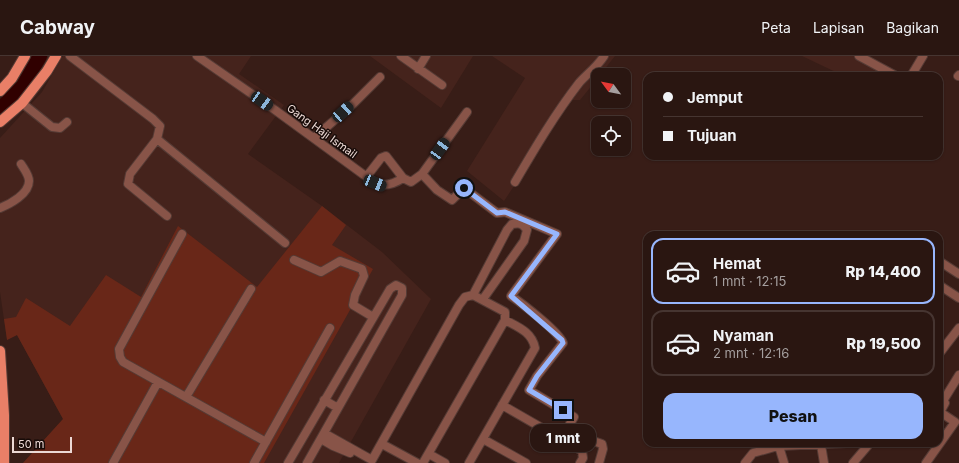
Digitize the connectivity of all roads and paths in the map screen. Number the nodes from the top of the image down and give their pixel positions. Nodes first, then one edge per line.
1 (25, 56) edge
2 (56, 56) edge
3 (70, 56) edge
4 (197, 56) edge
5 (401, 56) edge
6 (426, 56) edge
7 (604, 56) edge
8 (859, 56) edge
9 (924, 56) edge
10 (418, 68) junction
11 (889, 72) edge
12 (914, 72) edge
13 (380, 77) dead end
14 (442, 85) dead end
15 (0, 92) edge
16 (22, 103) junction
17 (467, 112) dead end
18 (0, 122) edge
19 (67, 122) dead end
20 (314, 138) junction
21 (157, 139) junction
22 (21, 164) dead end
23 (422, 174) junction
24 (367, 176) junction
25 (403, 178) junction
26 (515, 182) dead end
27 (0, 208) edge
28 (168, 216) dead end
29 (182, 234) dead end
30 (285, 243) dead end
31 (294, 260) dead end
32 (943, 264) edge
33 (959, 274) edge
34 (943, 288) edge
35 (251, 289) dead end
36 (474, 295) junction
37 (959, 298) edge
38 (482, 299) junction
39 (372, 317) junction
40 (505, 320) junction
41 (330, 328) dead end
42 (959, 328) edge
43 (943, 349) edge
44 (0, 351) edge
45 (959, 375) edge
46 (158, 382) junction
47 (186, 397) junction
48 (324, 400) junction
49 (943, 401) edge
50 (502, 405) junction
51 (338, 408) junction
52 (943, 414) edge
53 (322, 436) junction
54 (483, 439) junction
55 (943, 439) edge
56 (266, 442) junction
57 (382, 444) junction
58 (770, 447) edge
59 (779, 447) edge
60 (821, 447) edge
61 (867, 447) edge
62 (937, 447) edge
63 (356, 453) junction
64 (428, 454) junction
65 (4, 463) edge
66 (113, 463) edge
67 (254, 463) edge
68 (288, 463) edge
69 (307, 463) edge
70 (369, 463) edge
71 (417, 463) edge
72 (424, 463) edge
73 (445, 463) edge
74 (469, 463) edge
75 (526, 463) edge
76 (580, 463) edge
77 (599, 463) edge
78 (744, 463) edge
79 (784, 463) edge
80 (824, 463) edge
81 (853, 463) edge
82 (926, 463) edge

1 - 15 main road
2 - 16 main road
3 - 21 street
4 - 20 street, Gang Haji Ismail
5 - 10 street
6 - 10 street
7 - 26 street
8 - 11 street
9 - 12 street
10 - 14 street
13 - 20 street
16 - 18 main road
16 - 19 street
17 - 23 street
20 - 24 street, Gang Haji Ismail
21 - 28 street
21 - 30 street
22 - 27 street
23 - 25 street
23 - 77 street
24 - 25 street, Gang Haji Ismail
24 - 25 street
29 - 46 street
31 - 39 street
32 - 33 street
34 - 37 street
35 - 47 street
36 - 38 street
36 - 38 street
36 - 57 street
38 - 40 street
39 - 48 street
39 - 51 street
40 - 50 street
40 - 64 street
41 - 56 street
42 - 43 street
44 - 65 main road
45 - 49 street
46 - 47 street
46 - 66 street
47 - 56 street
48 - 51 street
48 - 68 street
50 - 54 street
50 - 76 street
51 - 53 street
52 - 55 street
53 - 63 street
53 - 69 street
54 - 74 street
54 - 75 street
56 - 67 street
57 - 63 street
57 - 71 street
58 - 78 street
59 - 79 street
60 - 80 street
61 - 81 street
62 - 82 street
63 - 70 street
64 - 72 street
64 - 73 street

